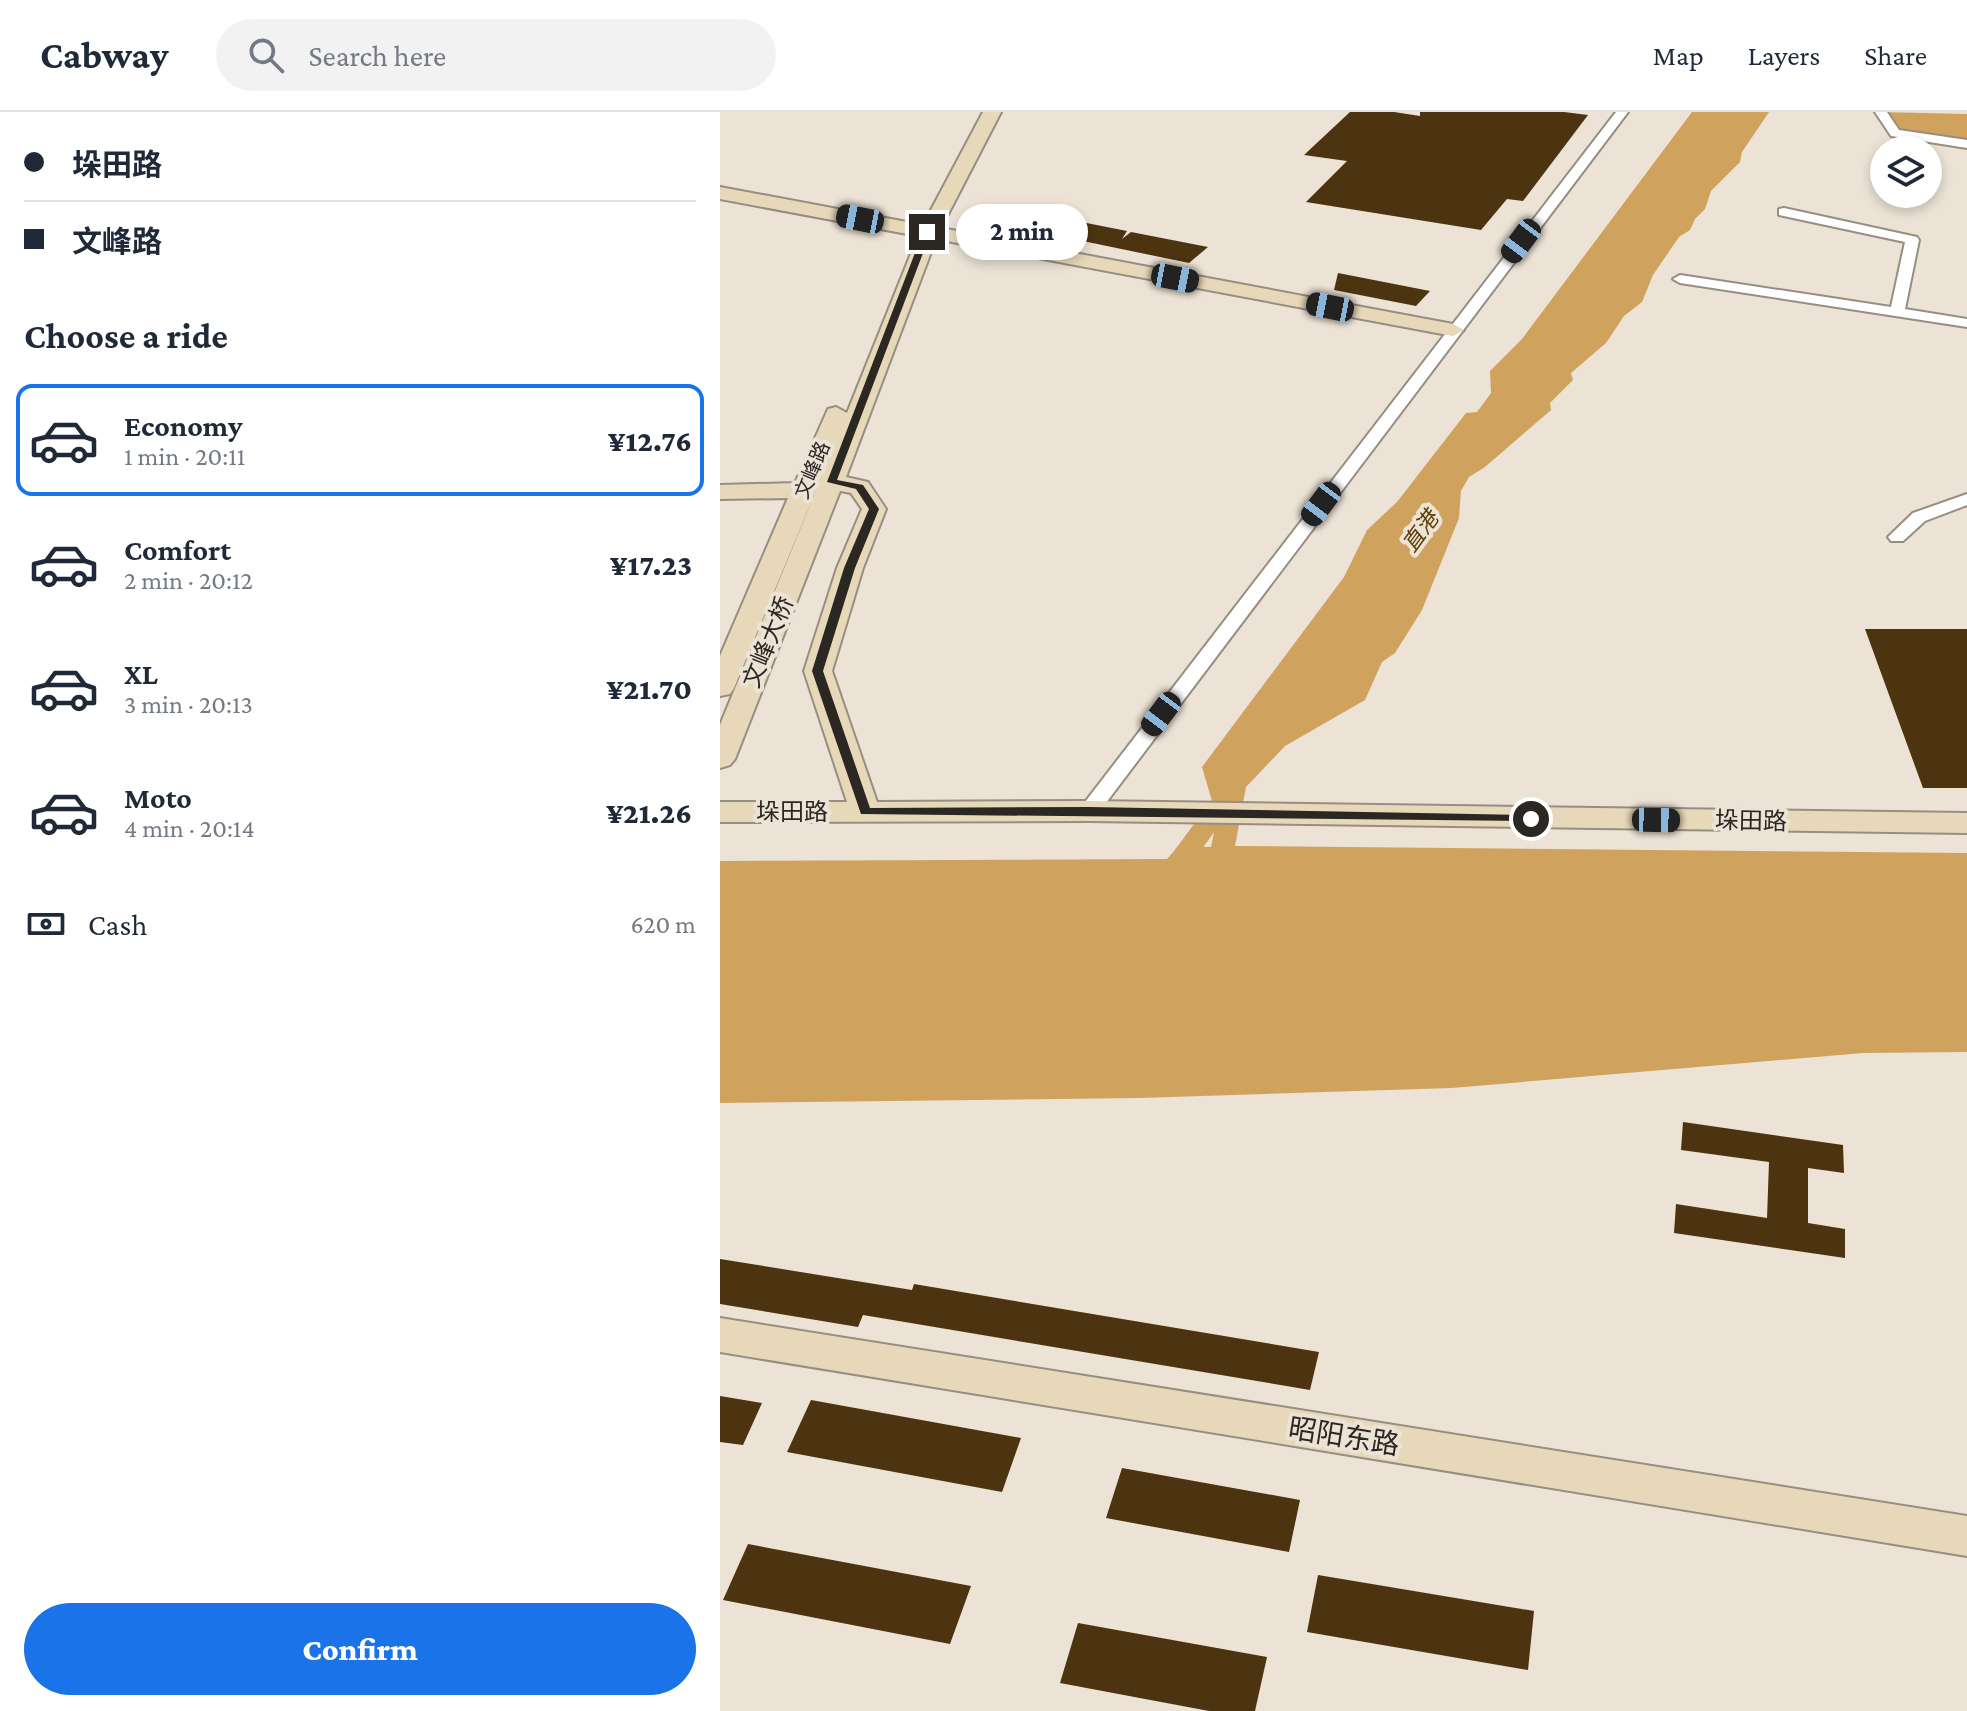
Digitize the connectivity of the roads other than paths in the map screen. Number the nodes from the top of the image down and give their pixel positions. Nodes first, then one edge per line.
1 (981, 112) edge
2 (992, 112) edge
3 (1622, 112) edge
4 (1881, 112) edge
5 (1967, 144) edge
6 (720, 193) edge
7 (1784, 212) dead end
8 (922, 231) junction
9 (1680, 279) dead end
10 (1897, 312) junction
11 (1967, 323) edge
12 (1453, 330) junction
13 (832, 482) junction
14 (803, 490) junction
15 (720, 492) edge
16 (1967, 499) edge
17 (1897, 537) dead end
18 (785, 569) junction
19 (720, 688) edge
20 (720, 759) edge
21 (1089, 811) junction
22 (720, 812) edge
23 (865, 812) junction
24 (1967, 823) edge
25 (720, 1335) edge
26 (1967, 1536) edge

1 - 8 street, 文峰路
2 - 8 street, 文峰路
3 - 12 street
4 - 5 street
6 - 8 street
7 - 10 street
8 - 12 street
8 - 13 street, 文峰路
8 - 14 street, 文峰路
9 - 10 street
10 - 11 street
12 - 21 street
13 - 18 street, 文峰路
13 - 23 street
14 - 15 street
14 - 18 street, 文峰路
16 - 17 street
18 - 19 street, 文峰大桥
18 - 20 street, 文峰大桥
21 - 23 street, 垛田路
21 - 24 street, 垛田路
22 - 23 street, 垛田路
25 - 26 street, 昭阳东路

